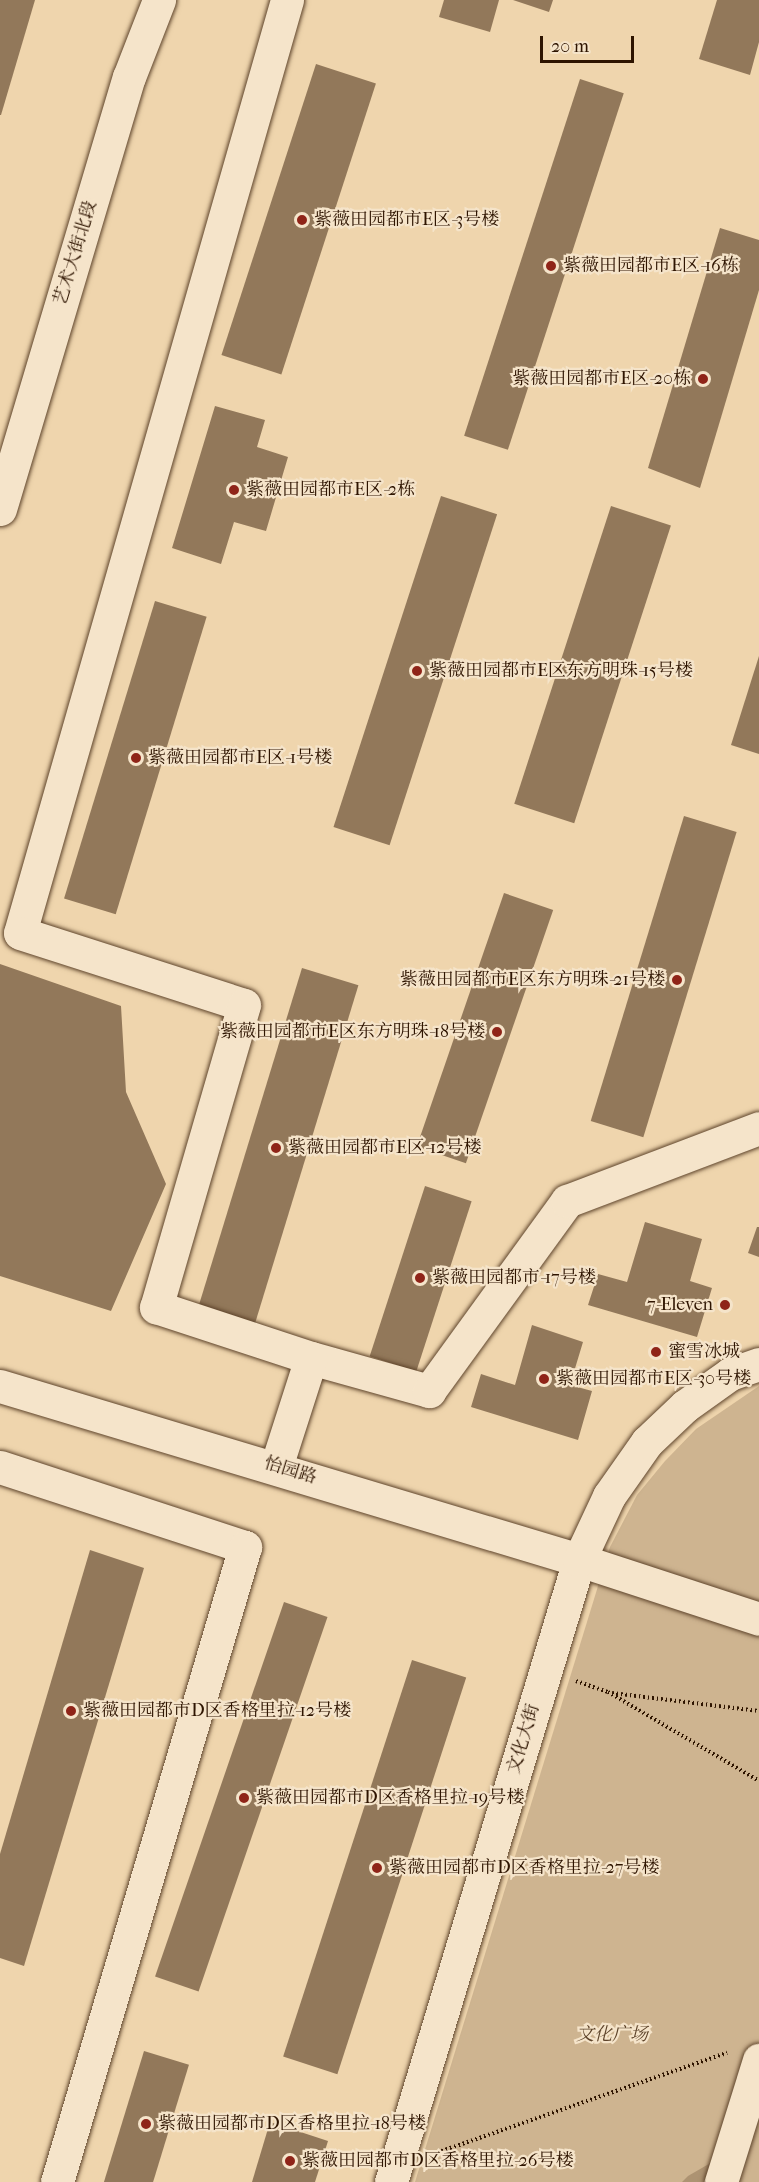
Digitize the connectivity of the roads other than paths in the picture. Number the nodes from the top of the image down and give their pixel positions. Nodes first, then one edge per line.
1 (159, 0) edge
2 (287, 0) edge
3 (0, 509) edge
4 (759, 1128) edge
5 (311, 1358) junction
6 (759, 1364) edge
7 (0, 1386) edge
8 (0, 1467) edge
9 (276, 1467) junction
10 (579, 1560) junction
11 (759, 1619) edge
12 (748, 2054) edge
13 (394, 2175) edge
14 (57, 2182) edge
15 (721, 2182) edge

1 - 3 street, 艺术大街北段
2 - 5 street
4 - 5 street
5 - 9 street
6 - 10 street, 文化大街
7 - 9 street, 怡园路
8 - 14 street
9 - 10 street, 怡园路
10 - 11 street, 怡园路
10 - 13 street, 文化大街
12 - 15 street

